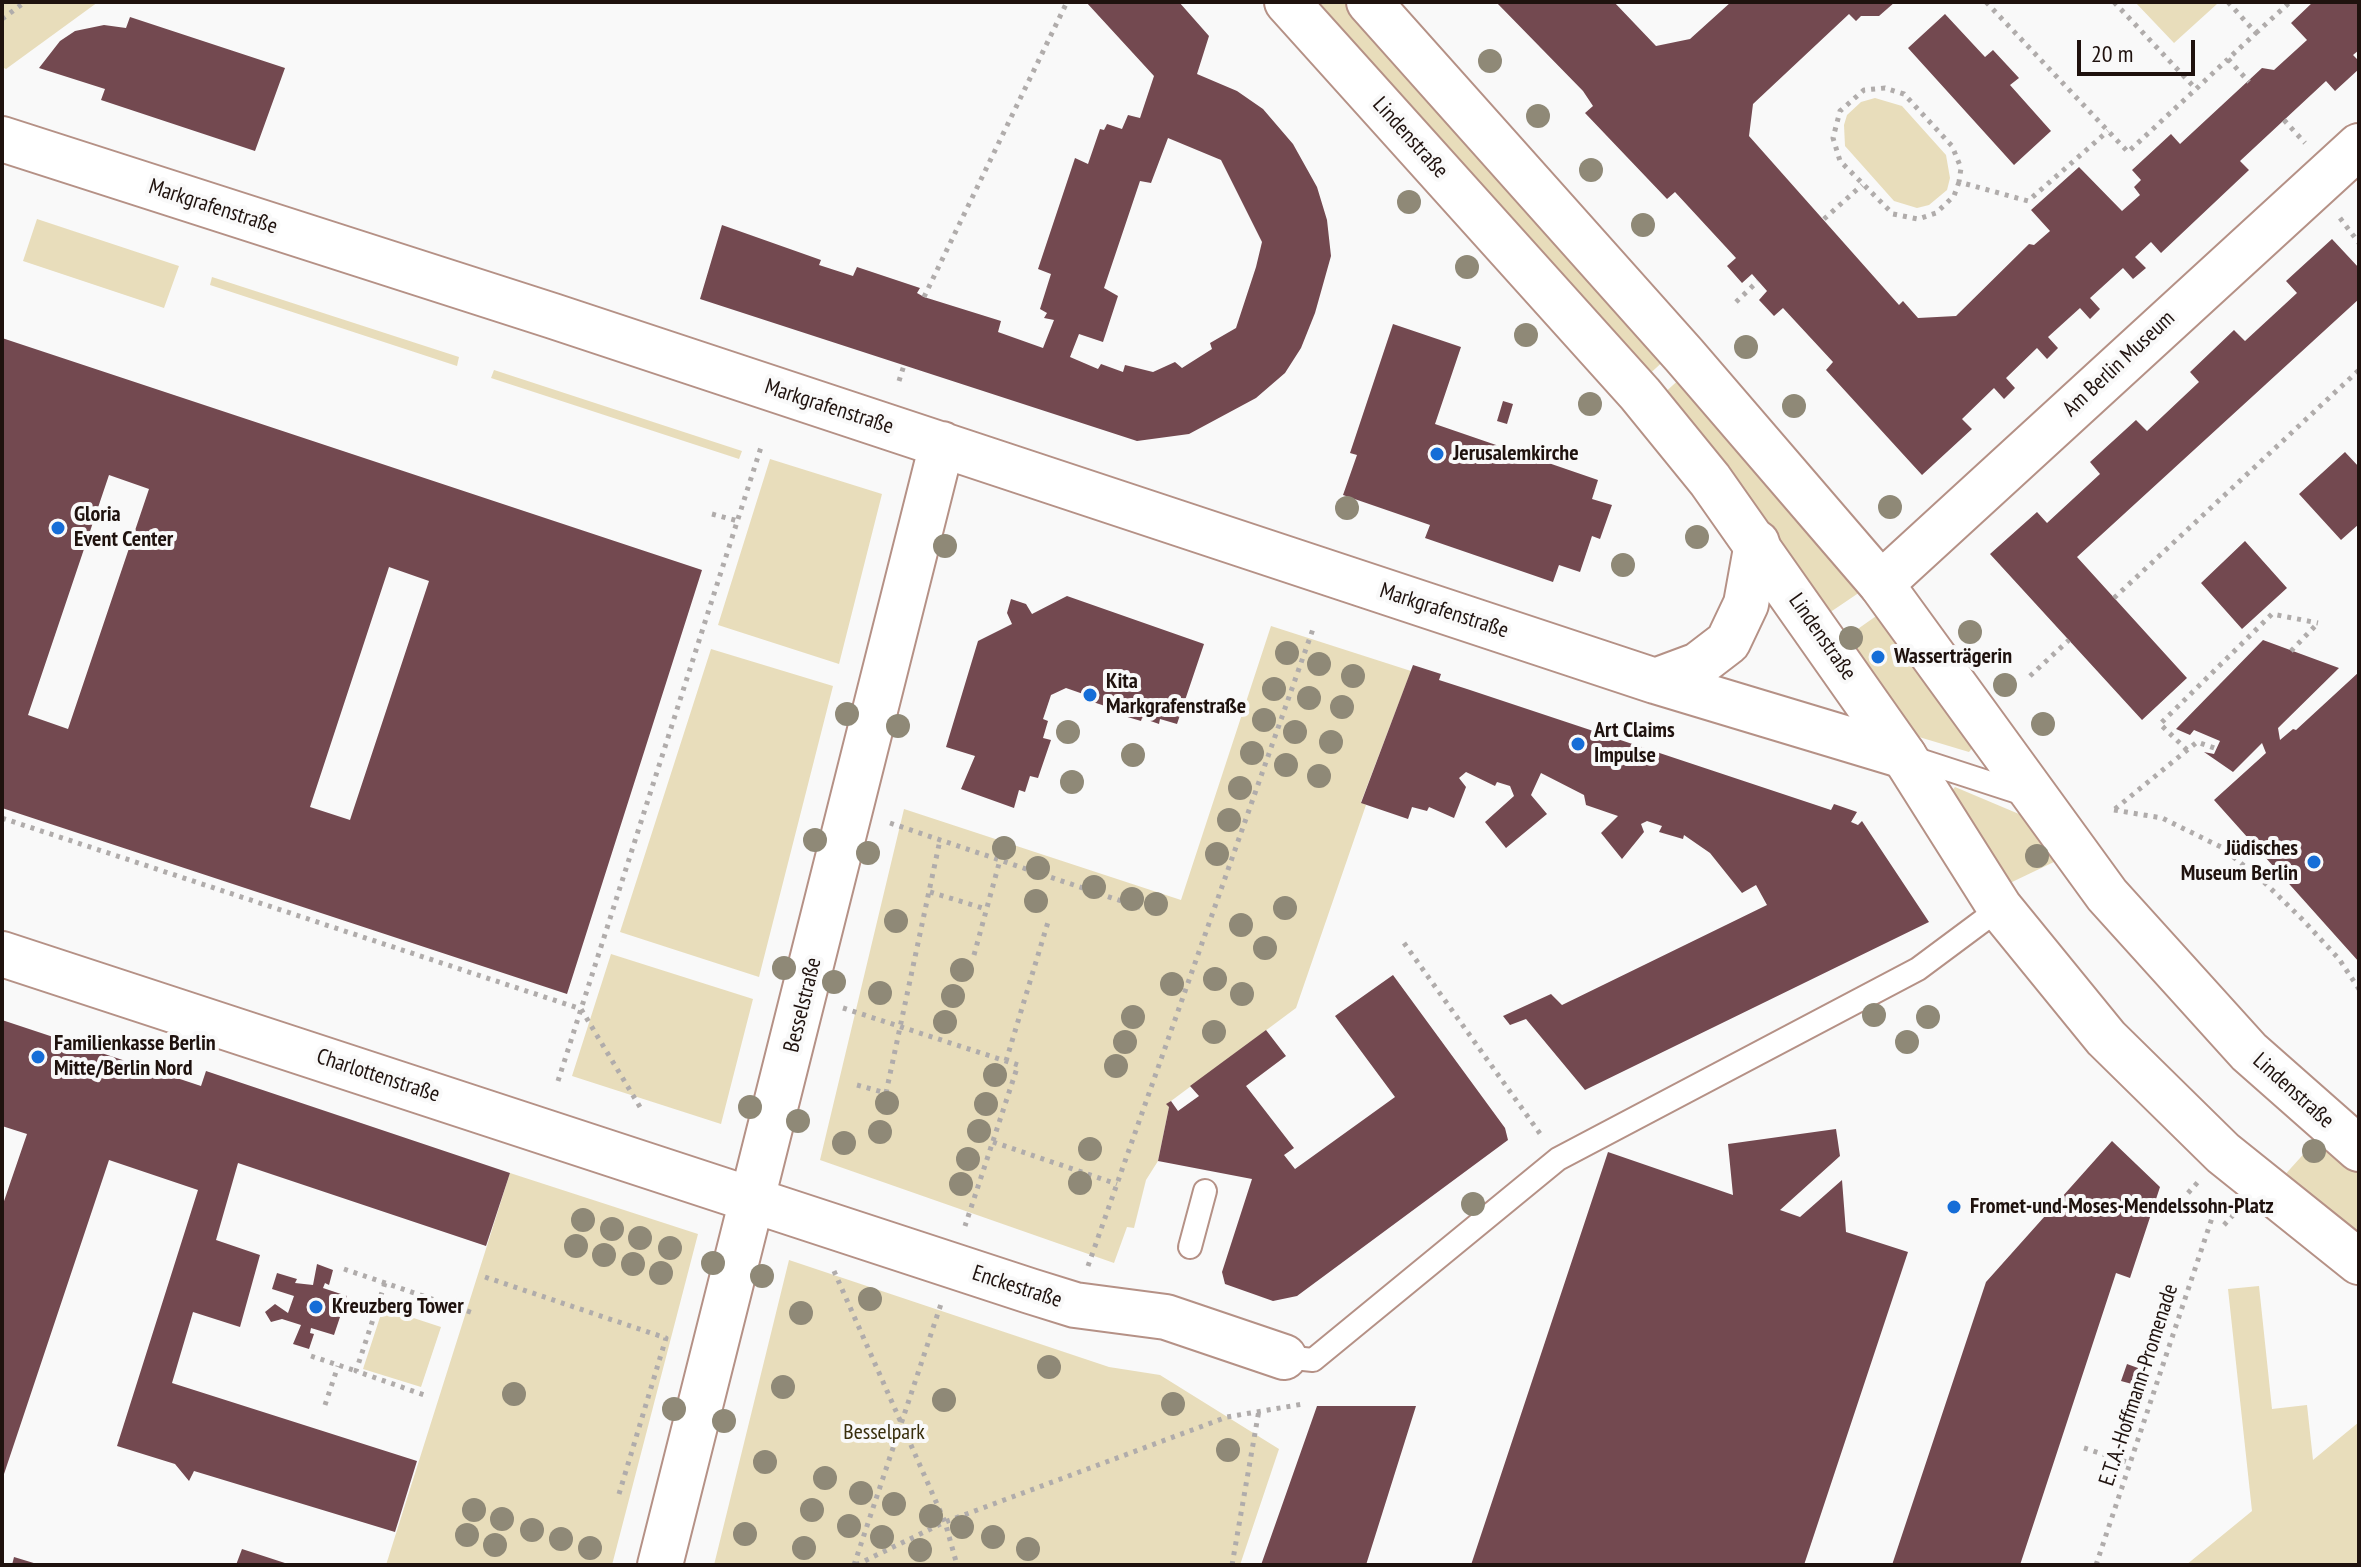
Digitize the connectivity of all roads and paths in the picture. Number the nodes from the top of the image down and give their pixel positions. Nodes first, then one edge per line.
1 (25, 2) edge
2 (1067, 2) edge
3 (1287, 2) edge
4 (1369, 2) edge
5 (1986, 2) edge
6 (2114, 2) edge
7 (2228, 2) edge
8 (2290, 2) edge
9 (2, 19) edge
10 (2256, 33) junction
11 (2228, 59) junction
12 (2249, 82) dead end
13 (2196, 89) junction
14 (2108, 131) junction
15 (2, 139) edge
16 (2359, 146) edge
17 (1959, 182) junction
18 (1862, 185) junction
19 (1824, 219) dead end
20 (1758, 281) dead end
21 (924, 297) dead end
22 (1736, 302) dead end
23 (904, 365) dead end
24 (2359, 370) edge
25 (899, 381) dead end
26 (762, 444) dead end
27 (942, 444) junction
28 (712, 514) dead end
29 (738, 521) junction
30 (1757, 543) junction
31 (1881, 584) junction
32 (2114, 598) dead end
33 (1313, 629) dead end
34 (2069, 640) dead end
35 (2291, 651) dead end
36 (2030, 676) dead end
37 (1655, 681) junction
38 (2217, 749) dead end
39 (2187, 750) junction
40 (1904, 756) junction
41 (2036, 798) junction
42 (2, 818) edge
43 (890, 823) dead end
44 (940, 840) junction
45 (1000, 860) junction
46 (930, 892) junction
47 (1142, 908) dead end
48 (2000, 908) junction
49 (986, 909) junction
50 (1048, 922) dead end
51 (1404, 943) dead end
52 (2, 954) edge
53 (974, 955) dead end
54 (2359, 989) edge
55 (842, 1008) dead end
56 (581, 1009) junction
57 (900, 1024) junction
58 (1006, 1061) junction
59 (558, 1081) dead end
60 (857, 1085) dead end
61 (640, 1107) dead end
62 (993, 1142) junction
63 (2359, 1149) edge
64 (1558, 1159) junction
65 (1117, 1184) junction
66 (1205, 1191) dead end
67 (755, 1198) junction
68 (2213, 1215) dead end
69 (1190, 1247) dead end
70 (2359, 1262) edge
71 (953, 1266) junction
72 (344, 1269) dead end
73 (833, 1270) dead end
74 (485, 1277) dead end
75 (385, 1283) junction
76 (1075, 1305) junction
77 (473, 1313) dead end
78 (311, 1356) dead end
79 (1284, 1357) joint
80 (338, 1366) junction
81 (356, 1371) junction
82 (427, 1396) dead end
83 (1303, 1404) dead end
84 (325, 1405) dead end
85 (1259, 1410) junction
86 (901, 1423) junction
87 (2084, 1448) dead end
88 (2130, 1463) junction
89 (619, 1494) dead end
90 (945, 1522) junction
91 (660, 1565) edge
92 (855, 1565) edge
93 (957, 1565) edge
94 (1232, 1565) edge
95 (2096, 1565) edge

1 - 9 path
2 - 21 path
3 - 30 street, Lindenstraße
4 - 31 street, Lindenstraße
5 - 14 path
6 - 13 path
7 - 10 path
8 - 10 path
10 - 11 path
11 - 12 path
11 - 13 path
13 - 14 path
14 - 17 path
15 - 27 street, Markgrafenstraße
16 - 31 street, Am Berlin Museum
17 - 18 path
17 - 18 path
18 - 19 path
20 - 22 path
23 - 25 path
24 - 32 path
26 - 29 path
27 - 37 street, Markgrafenstraße
27 - 67 street, Besselstraße
28 - 29 path
29 - 56 path
30 - 37 street
30 - 40 street, Lindenstraße
31 - 41 street, Lindenstraße
33 - 65 path
34 - 36 path
35 - 39 path
37 - 40 street, Markgrafenstraße
38 - 39 path
39 - 54 path
40 - 41 lane
40 - 48 street, Lindenstraße
41 - 63 street, Lindenstraße
42 - 56 path
43 - 44 path
44 - 45 path
44 - 46 path
45 - 47 path
45 - 49 path
46 - 49 path
46 - 57 path
48 - 64 lane
48 - 70 street, Lindenstraße
49 - 53 path
50 - 58 path
51 - 64 path
52 - 67 street, Charlottenstraße
55 - 57 path
56 - 59 path
56 - 61 path
57 - 58 path
57 - 60 path
58 - 62 path
62 - 65 path
62 - 71 path
64 - 79 lane
65 - 76 path
66 - 69 lane
67 - 71 street, Enckestraße
67 - 91 street, Besselstraße
68 - 88 path, E.T.A.-Hoffmann-Promenade
71 - 76 street, Enckestraße
71 - 86 path
72 - 75 path
73 - 86 path
74 - 89 path
75 - 77 path
75 - 81 path
76 - 79 street, Enckestraße
78 - 80 path
80 - 81 path
80 - 84 path
81 - 82 path
83 - 85 path
85 - 90 path
85 - 94 path
86 - 90 path
86 - 92 path
87 - 88 path
88 - 95 path, E.T.A.-Hoffmann-Promenade
90 - 92 path
90 - 93 path

